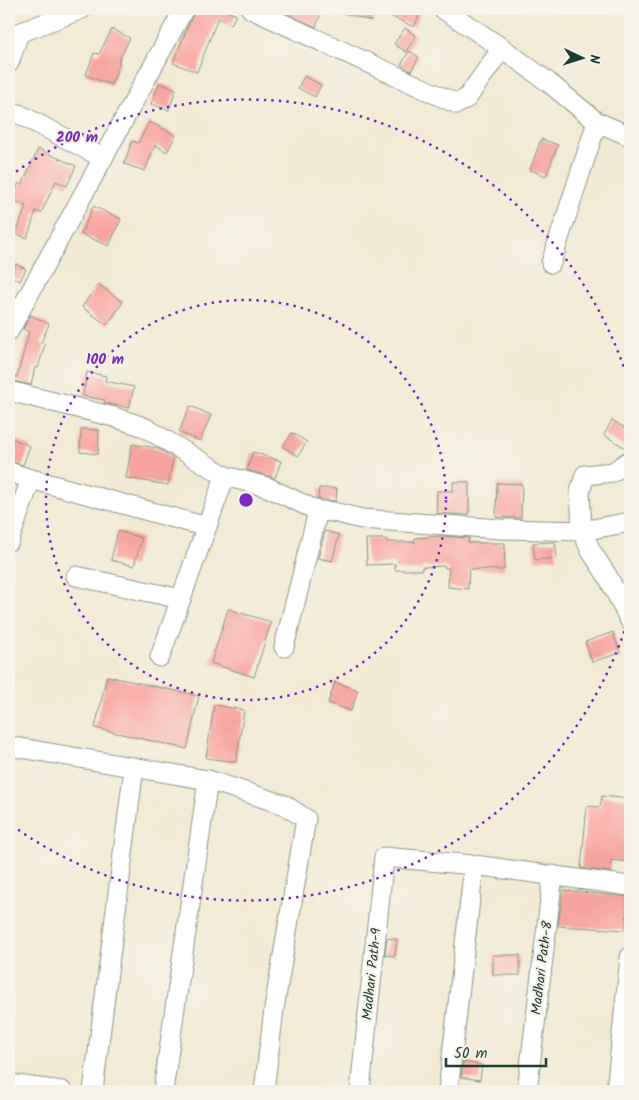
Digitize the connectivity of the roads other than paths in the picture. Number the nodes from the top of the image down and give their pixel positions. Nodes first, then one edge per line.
1 (82, 9) edge
2 (184, 9) edge
3 (251, 9) edge
4 (443, 9) edge
5 (14, 33) edge
6 (502, 48) junction
7 (9, 64) edge
8 (9, 111) edge
9 (596, 122) junction
10 (630, 136) edge
11 (103, 158) junction
12 (551, 264) dead end
13 (9, 331) edge
14 (9, 391) edge
15 (630, 460) edge
16 (9, 472) edge
17 (225, 476) junction
18 (30, 479) junction
19 (318, 511) junction
20 (630, 522) edge
21 (207, 527) junction
22 (582, 531) junction
23 (9, 541) edge
24 (76, 576) dead end
25 (181, 599) junction
26 (630, 620) edge
27 (284, 647) dead end
28 (160, 657) dead end
29 (9, 748) edge
30 (134, 767) junction
31 (208, 780) junction
32 (474, 865) junction
33 (553, 875) junction
34 (630, 886) edge
35 (630, 957) edge
36 (9, 1084) edge
37 (62, 1091) edge
38 (93, 1091) edge
39 (162, 1091) edge
40 (264, 1091) edge
41 (360, 1091) edge
42 (448, 1091) edge
43 (527, 1091) edge
44 (616, 1091) edge

1 - 5 street
2 - 11 street
3 - 6 street
4 - 6 street
5 - 7 street
6 - 9 street
8 - 11 street
9 - 10 street
9 - 12 street
11 - 13 street
14 - 17 street
15 - 22 street
16 - 18 street
17 - 19 street
17 - 21 street
18 - 21 street
18 - 23 street
19 - 22 street
19 - 27 street
20 - 22 street
21 - 25 street
22 - 26 street
24 - 25 street
25 - 28 street
29 - 30 street
30 - 31 street
30 - 38 street
31 - 39 street
31 - 40 street
32 - 33 street
32 - 41 street, Madhari Path-9
32 - 42 street
33 - 34 street
33 - 43 street, Madhari Path-8
35 - 44 street
36 - 37 street

